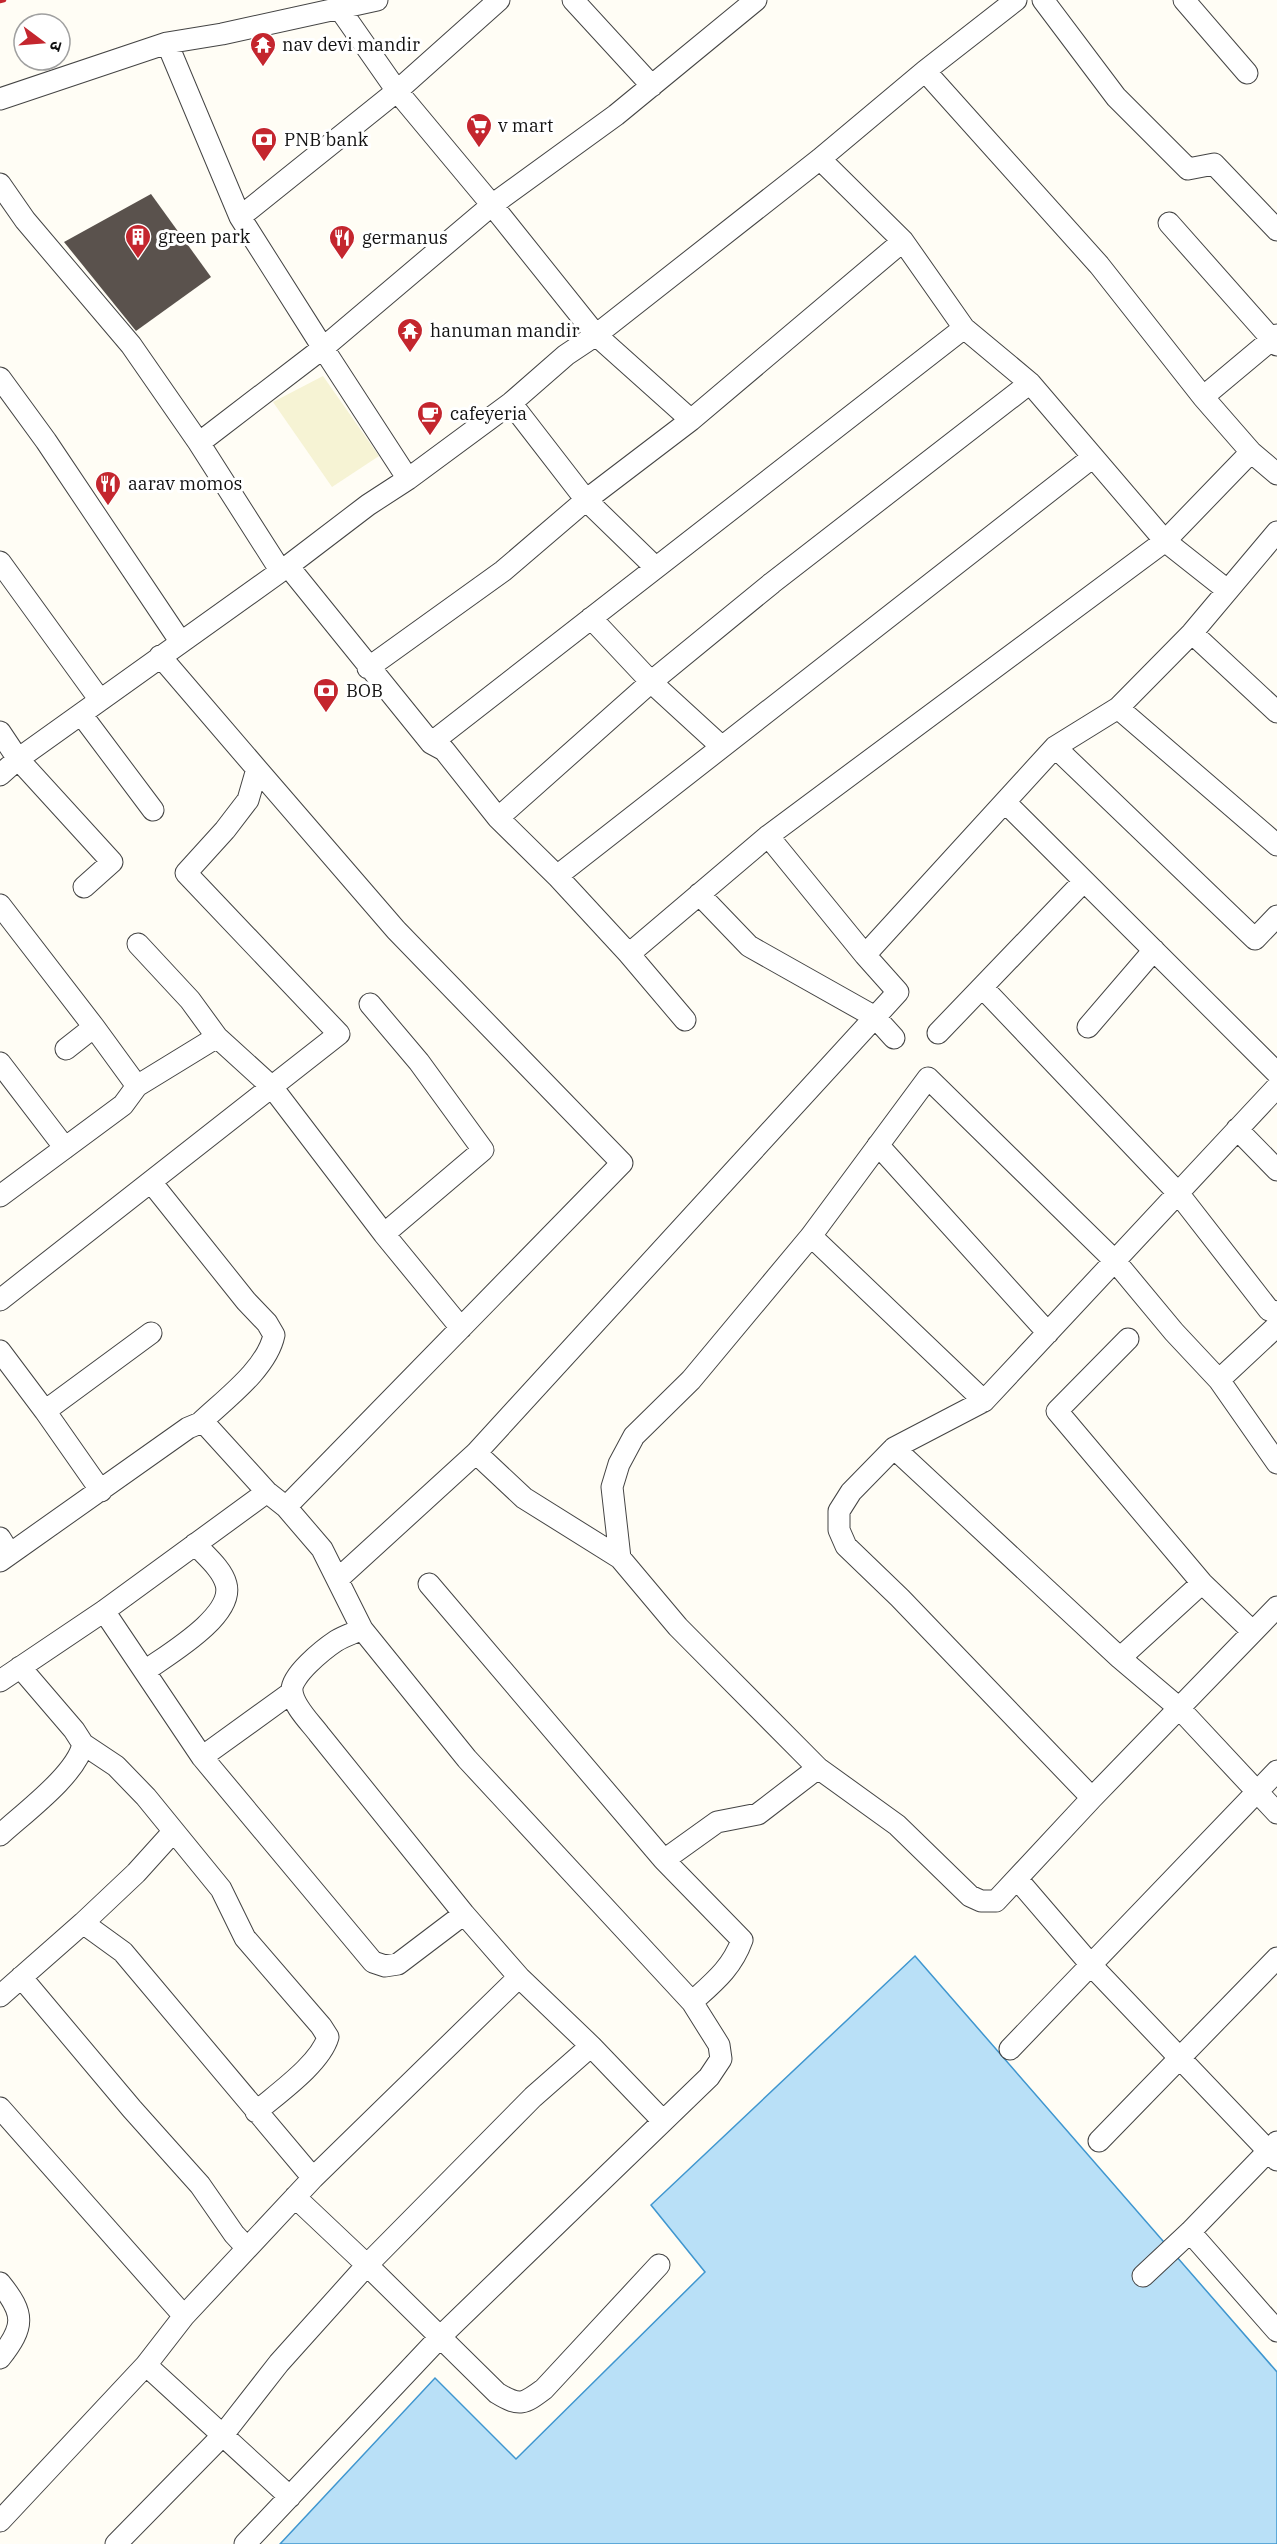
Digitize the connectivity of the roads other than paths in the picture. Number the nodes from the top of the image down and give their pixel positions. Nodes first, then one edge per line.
1 (377, 0) edge
2 (500, 0) edge
3 (573, 0) edge
4 (756, 0) edge
5 (1016, 0) edge
6 (1043, 0) edge
7 (1184, 0) edge
8 (339, 8) junction
9 (167, 43) junction
10 (925, 71) junction
11 (1247, 73) dead end
12 (652, 86) junction
13 (397, 91) junction
14 (0, 99) edge
15 (820, 159) junction
16 (0, 184) edge
17 (492, 205) junction
18 (240, 217) junction
19 (1169, 223) dead end
20 (1277, 230) edge
21 (903, 241) junction
22 (964, 328) junction
23 (596, 335) junction
24 (1275, 340) edge
25 (323, 348) junction
26 (0, 378) edge
27 (1030, 383) junction
28 (1203, 397) junction
29 (511, 403) junction
30 (691, 420) junction
31 (199, 443) junction
32 (1251, 452) junction
33 (1093, 457) junction
34 (1277, 474) edge
35 (408, 479) junction
36 (586, 500) junction
37 (1277, 532) edge
38 (1165, 541) junction
39 (0, 562) edge
40 (655, 567) junction
41 (284, 568) junction
42 (1227, 590) junction
43 (591, 618) junction
44 (1192, 633) junction
45 (180, 641) junction
46 (160, 656) junction
47 (368, 668) junction
48 (651, 682) junction
49 (100, 700) junction
50 (1118, 708) junction
51 (1277, 712) edge
52 (81, 714) junction
53 (0, 732) edge
54 (431, 743) junction
55 (722, 747) junction
56 (1055, 747) junction
57 (18, 759) junction
58 (257, 769) junction
59 (0, 775) edge
60 (1005, 802) junction
61 (153, 810) dead end
62 (498, 818) junction
63 (768, 836) junction
64 (1277, 845) edge
65 (557, 876) junction
66 (1084, 881) junction
67 (84, 887) dead end
68 (699, 894) junction
69 (0, 905) edge
70 (1277, 916) edge
71 (138, 944) dead end
72 (1154, 950) junction
73 (629, 954) junction
74 (865, 955) junction
75 (982, 987) junction
76 (369, 1004) dead end
77 (875, 1017) junction
78 (685, 1020) dead end
79 (94, 1027) junction
80 (1088, 1027) dead end
81 (938, 1033) dead end
82 (217, 1037) junction
83 (894, 1038) dead end
84 (66, 1049) dead end
85 (0, 1063) edge
86 (1277, 1073) edge
87 (137, 1086) junction
88 (272, 1087) junction
89 (1277, 1087) edge
90 (1238, 1129) junction
91 (878, 1145) junction
92 (65, 1148) junction
93 (1277, 1170) edge
94 (151, 1182) junction
95 (1178, 1193) junction
96 (0, 1196) edge
97 (384, 1234) junction
98 (811, 1236) junction
99 (1115, 1261) junction
100 (0, 1300) edge
101 (1277, 1312) edge
102 (1277, 1326) edge
103 (461, 1328) junction
104 (151, 1333) dead end
105 (1048, 1333) junction
106 (1128, 1339) dead end
107 (0, 1351) edge
108 (1219, 1380) junction
109 (984, 1401) junction
110 (45, 1411) junction
111 (200, 1423) junction
112 (894, 1448) junction
113 (476, 1453) junction
114 (1277, 1463) edge
115 (101, 1491) junction
116 (267, 1492) junction
117 (286, 1507) junction
118 (195, 1544) junction
119 (3, 1551) edge
120 (620, 1558) junction
121 (338, 1579) junction
122 (1202, 1583) junction
123 (429, 1584) dead end
124 (1277, 1608) edge
125 (104, 1611) junction
126 (362, 1629) junction
127 (1252, 1631) junction
128 (1120, 1658) junction
129 (20, 1667) junction
130 (145, 1671) junction
131 (0, 1681) edge
132 (292, 1692) junction
133 (1179, 1708) junction
134 (82, 1744) junction
135 (202, 1757) junction
136 (818, 1768) junction
137 (1277, 1771) edge
138 (1258, 1791) junction
139 (1092, 1798) junction
140 (1277, 1813) edge
141 (173, 1832) junction
142 (0, 1835) edge
143 (664, 1860) junction
144 (1018, 1880) junction
145 (464, 1914) junction
146 (83, 1923) junction
147 (1277, 1958) edge
148 (1091, 1965) junction
149 (21, 1977) junction
150 (519, 1977) junction
151 (0, 1996) edge
152 (692, 2002) junction
153 (591, 2046) junction
154 (1010, 2049) dead end
155 (1180, 2058) junction
156 (0, 2108) edge
157 (256, 2112) junction
158 (662, 2120) junction
159 (1099, 2141) dead end
160 (1274, 2151) edge
161 (313, 2178) junction
162 (295, 2197) junction
163 (1190, 2232) junction
164 (247, 2248) junction
165 (367, 2265) junction
166 (659, 2265) dead end
167 (1143, 2276) dead end
168 (0, 2283) edge
169 (184, 2316) junction
170 (1277, 2331) edge
171 (441, 2336) junction
172 (0, 2358) edge
173 (146, 2365) junction
174 (222, 2436) junction
175 (290, 2497) junction
176 (0, 2522) edge
177 (116, 2544) edge
178 (245, 2544) edge

1 - 8 street
2 - 13 street
3 - 12 street
4 - 12 street
5 - 10 street
6 - 20 street
7 - 11 street
8 - 9 street
8 - 13 street
9 - 14 street
9 - 18 street
10 - 15 street
10 - 28 street
12 - 17 street
13 - 17 street
13 - 18 street
15 - 21 street
15 - 23 street
16 - 31 street
17 - 23 street
17 - 25 street
18 - 25 street
19 - 24 street
21 - 22 street
21 - 30 street
22 - 27 street
22 - 40 street
23 - 29 street
23 - 30 street
24 - 28 street
25 - 31 street
25 - 35 street
26 - 45 street
27 - 33 street
27 - 48 street
28 - 32 street
29 - 35 street
29 - 36 street
30 - 36 street
31 - 41 street
32 - 34 street
32 - 38 street
33 - 38 street
33 - 55 street
35 - 41 street
36 - 40 street
36 - 47 street
37 - 42 street
38 - 42 street
38 - 63 street
39 - 49 street
40 - 43 street
41 - 45 street
41 - 47 street
42 - 44 street
43 - 48 street
43 - 54 street
44 - 50 street
44 - 51 street
45 - 46 street
46 - 49 street
46 - 58 street
47 - 54 street
48 - 55 street
48 - 62 street
49 - 52 street
50 - 56 street
50 - 64 street
52 - 57 street
52 - 61 street
53 - 57 street
54 - 62 street
55 - 65 street
56 - 60 street
56 - 70 street
57 - 59 street
57 - 67 street
58 - 88 street
58 - 103 street
60 - 66 street
60 - 74 street
62 - 65 street
63 - 68 street
63 - 74 street
65 - 73 street
66 - 72 street
66 - 75 street
68 - 73 street
68 - 77 street
69 - 79 street
71 - 82 street
72 - 80 street
72 - 86 street
73 - 78 street
74 - 77 street
75 - 81 street
75 - 95 street
76 - 97 street
77 - 83 street
77 - 113 street
79 - 84 street
79 - 87 street
82 - 87 street
82 - 88 street
85 - 92 street
87 - 92 street
88 - 94 street
88 - 97 street
89 - 90 street
90 - 93 street
90 - 95 street
91 - 98 street
91 - 99 street
91 - 105 street
92 - 96 street
94 - 100 street
94 - 111 street
95 - 99 street
95 - 101 street
97 - 103 street
98 - 109 street
98 - 120 street
99 - 105 street
99 - 108 street
102 - 108 street
103 - 117 street
104 - 110 street
105 - 109 street
106 - 122 street
107 - 110 street
108 - 114 street
109 - 112 street
110 - 115 street
111 - 115 street
111 - 116 street
112 - 128 street
112 - 139 street
113 - 120 street
113 - 121 street
115 - 119 street
116 - 117 street
116 - 118 street
117 - 121 street
118 - 125 street
118 - 130 street
120 - 136 street
121 - 126 street
122 - 127 street
122 - 128 street
123 - 143 street
124 - 127 street
125 - 129 street
125 - 130 street
126 - 132 street
126 - 152 street
127 - 133 street
128 - 133 street
129 - 131 street
129 - 134 street
130 - 135 street
132 - 135 street
132 - 145 street
133 - 138 street
133 - 139 street
134 - 141 street
134 - 142 street
135 - 145 street
136 - 143 street
136 - 144 street
137 - 138 street
138 - 140 street
138 - 148 street
139 - 144 street
141 - 146 street
141 - 157 street
143 - 152 street
144 - 148 street
145 - 150 street
146 - 149 street
146 - 157 street
147 - 155 street
148 - 154 street
148 - 155 street
149 - 151 street
149 - 164 street
150 - 153 street
150 - 161 street
152 - 158 street
153 - 158 street
153 - 165 street
155 - 159 street
155 - 160 street
156 - 169 street
157 - 161 street
158 - 171 street
160 - 163 street
161 - 162 street
162 - 164 street
162 - 165 street
163 - 167 street
163 - 170 street
164 - 169 street
165 - 171 street
165 - 174 street
166 - 171 street
168 - 172 street
169 - 173 street
171 - 175 street
173 - 174 street
173 - 176 street
174 - 175 street
174 - 177 street
175 - 178 street

